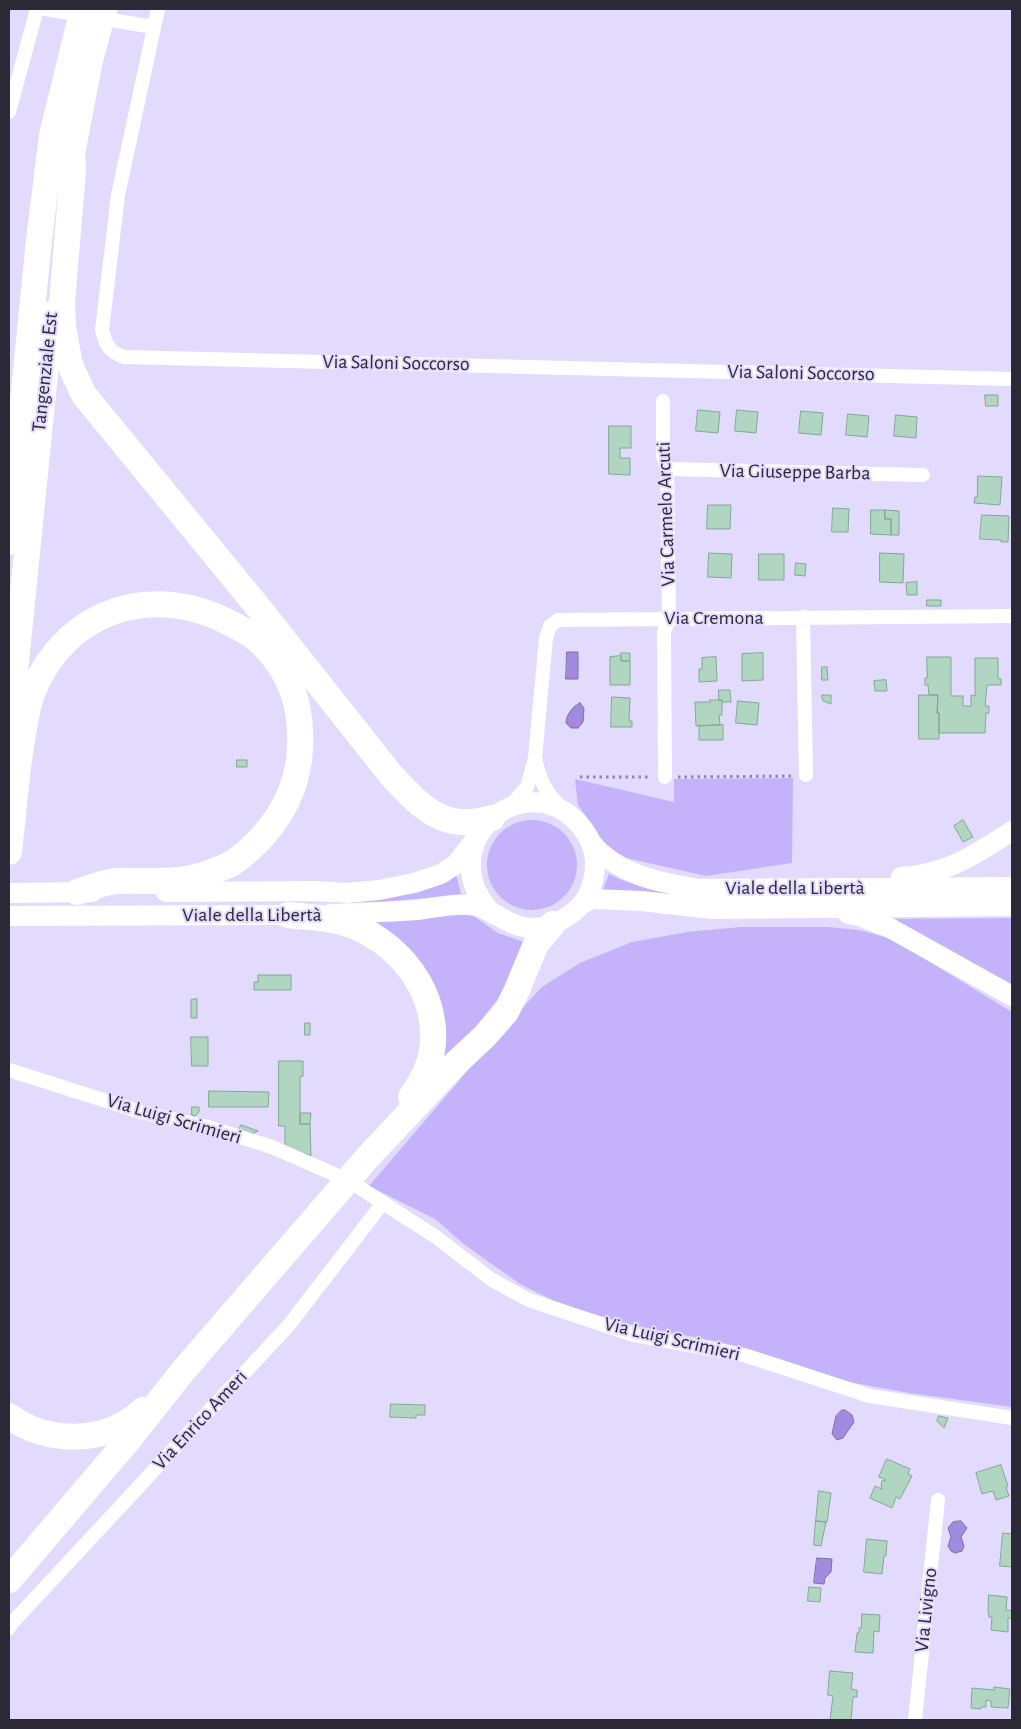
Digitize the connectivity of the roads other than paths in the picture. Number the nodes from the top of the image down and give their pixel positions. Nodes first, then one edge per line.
1 (37, 9) edge
2 (46, 9) edge
3 (83, 9) edge
4 (104, 9) edge
5 (158, 9) edge
6 (153, 28) junction
7 (80, 57) junction
8 (9, 112) edge
9 (72, 148) junction
10 (39, 240) junction
11 (1012, 378) edge
12 (9, 400) edge
13 (663, 401) dead end
14 (667, 469) junction
15 (923, 475) dead end
16 (9, 542) edge
17 (1012, 616) edge
18 (669, 618) junction
19 (803, 618) junction
20 (9, 738) edge
21 (535, 758) junction
22 (806, 775) road end
23 (665, 777) road end
24 (569, 815) junction
25 (492, 821) junction
26 (1012, 830) edge
27 (590, 842) junction
28 (9, 852) edge
29 (1012, 887) edge
30 (741, 889) junction
31 (9, 892) edge
32 (77, 892) junction
33 (582, 904) junction
34 (1012, 906) edge
35 (796, 908) junction
36 (493, 914) junction
37 (288, 915) junction
38 (9, 916) edge
39 (553, 924) junction
40 (1012, 996) edge
41 (9, 1070) edge
42 (367, 1158) junction
43 (336, 1175) dead end
44 (360, 1188) dead end
45 (382, 1204) junction
46 (183, 1371) junction
47 (9, 1416) edge
48 (1012, 1418) edge
49 (938, 1500) dead end
50 (9, 1580) edge
51 (9, 1628) edge
52 (915, 1720) edge

1 - 8 street
2 - 6 street
3 - 7 highway, Tangenziale Est
4 - 7 highway, Tangenziale Est
5 - 6 street, Via Saloni Soccorso
6 - 11 street, Via Saloni Soccorso
7 - 9 highway, Tangenziale Est
7 - 10 highway, Tangenziale Est
9 - 20 highway, Tangenziale Est
9 - 25 highway
10 - 12 highway
10 - 16 highway, Tangenziale Est
13 - 14 street, Via Carmelo Arcuti
14 - 15 street, Via Giuseppe Barba
14 - 18 street, Via Carmelo Arcuti
17 - 19 street, Via Cremona
18 - 19 street, Via Cremona
18 - 21 street, Via Cremona
18 - 23 street, Via Carmelo Arcuti
19 - 22 street
21 - 24 street, Via Cremona
21 - 25 street, Via Cremona
24 - 25 main road, Viale della Libertà
24 - 27 main road, Viale della Libertà
25 - 32 main road, Viale della Libertà
25 - 36 main road, Viale della Libertà
26 - 30 main road
27 - 30 main road, Viale della Libertà
27 - 33 main road, Viale della Libertà
28 - 32 highway
29 - 30 main road, Viale della Libertà
31 - 32 main road, Viale della Libertà
33 - 35 main road, Viale della Libertà
33 - 39 main road, Viale della Libertà
34 - 35 main road, Viale della Libertà
35 - 40 main road
36 - 37 main road, Viale della Libertà
36 - 39 main road, Viale della Libertà
37 - 38 main road, Viale della Libertà
37 - 42 highway
39 - 42 highway
41 - 43 street, Via Luigi Scrimieri
42 - 46 highway
44 - 45 street, Via Luigi Scrimieri
45 - 48 street, Via Luigi Scrimieri
45 - 51 street, Via Enrico Ameri
46 - 47 highway
46 - 50 highway
49 - 52 street, Via Livigno

